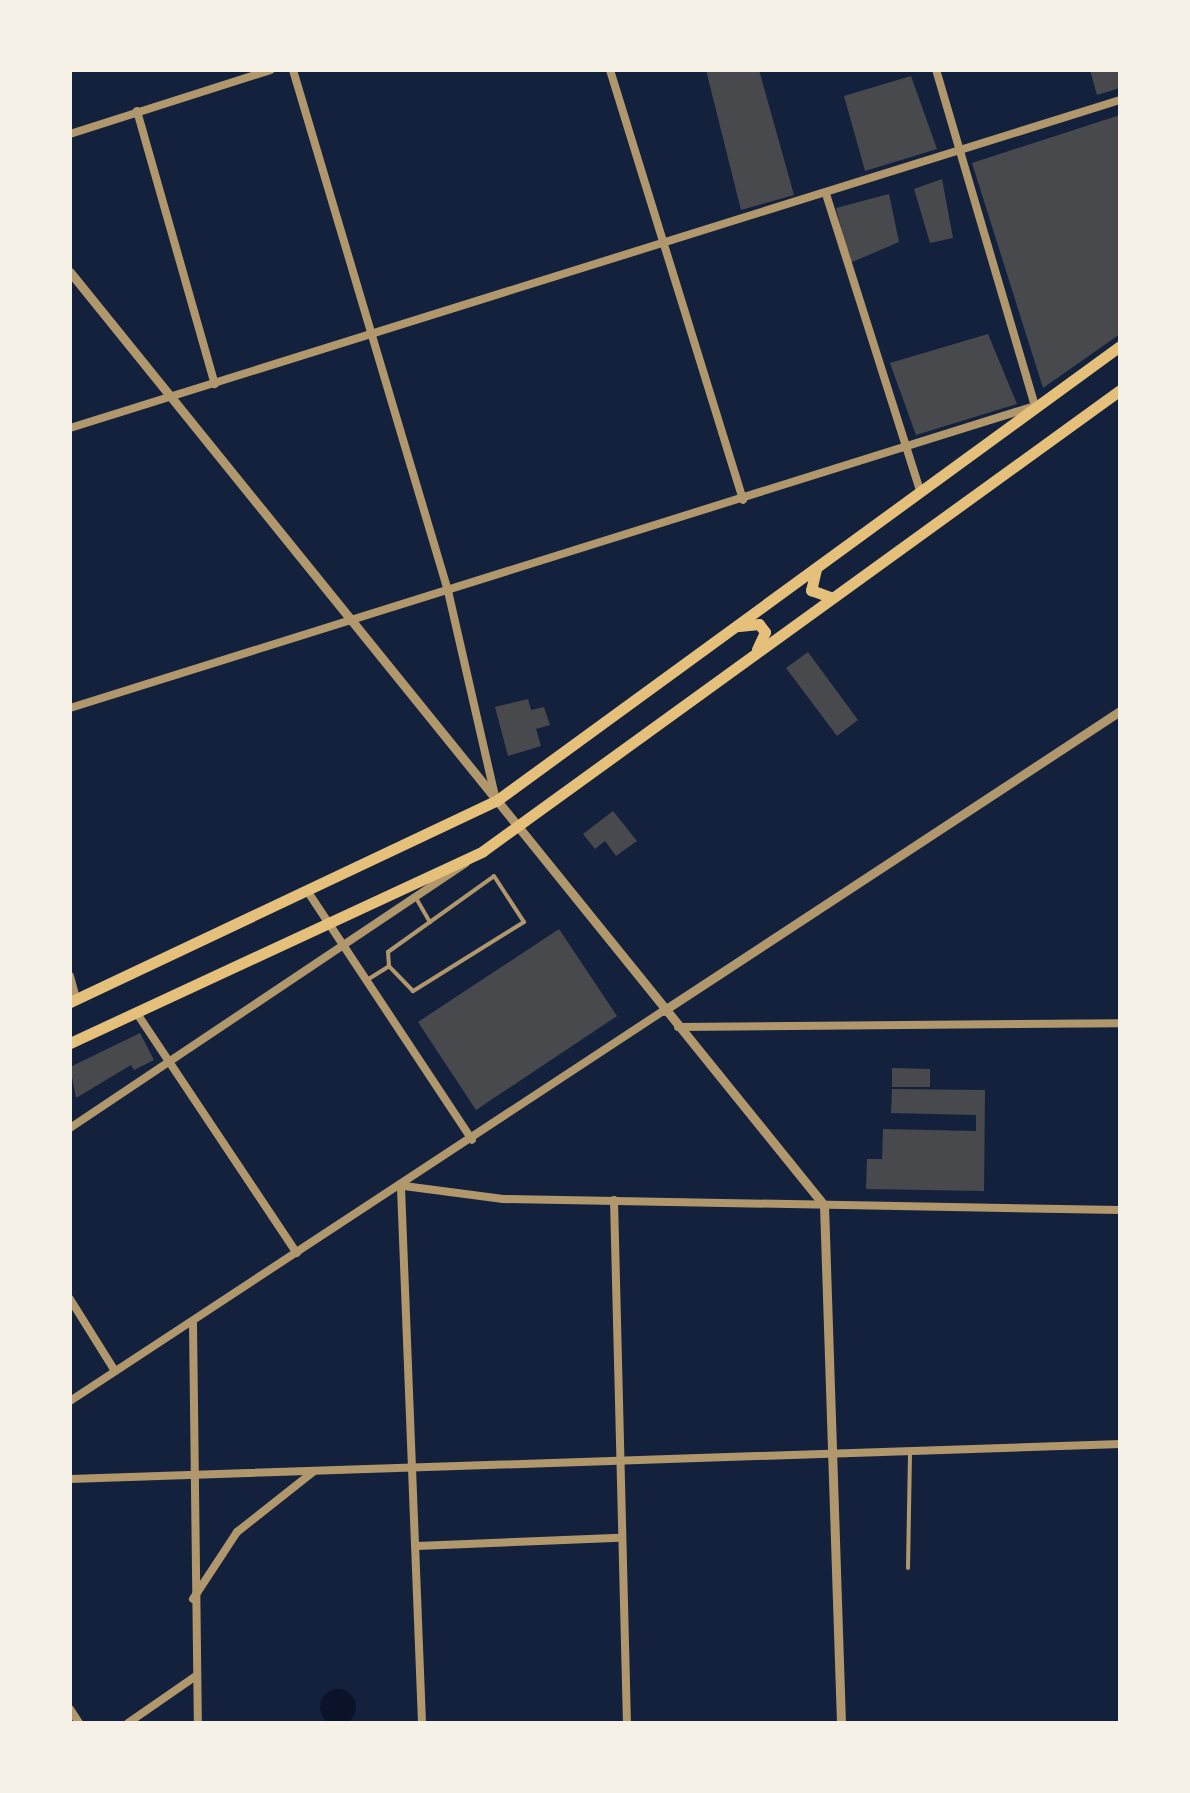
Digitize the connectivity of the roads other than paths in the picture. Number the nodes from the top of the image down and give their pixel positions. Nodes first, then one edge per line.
1 (271, 70) edge
2 (293, 70) edge
3 (610, 70) edge
4 (936, 70) edge
5 (1120, 100) edge
6 (137, 111) junction
7 (70, 134) edge
8 (961, 150) junction
9 (826, 194) junction
10 (664, 247) junction
11 (70, 272) edge
12 (371, 335) junction
13 (1120, 346) edge
14 (215, 384) junction
15 (1120, 390) edge
16 (172, 398) junction
17 (1035, 406) junction
18 (70, 428) edge
19 (906, 445) junction
20 (920, 490) junction
21 (743, 500) junction
22 (824, 559) junction
23 (844, 590) junction
24 (448, 591) junction
25 (353, 619) junction
26 (731, 629) junction
27 (749, 658) junction
28 (70, 708) edge
29 (1120, 711) edge
30 (496, 801) junction
31 (517, 829) junction
32 (483, 851) junction
33 (308, 892) junction
34 (416, 898) junction
35 (430, 922) junction
36 (327, 928) junction
37 (344, 949) junction
38 (389, 966) junction
39 (70, 976) edge
40 (365, 981) junction
41 (73, 1000) edge
42 (663, 1011) junction
43 (138, 1015) junction
44 (1120, 1023) edge
45 (678, 1027) junction
46 (70, 1043) edge
47 (170, 1062) junction
48 (70, 1128) edge
49 (472, 1140) junction
50 (403, 1187) junction
51 (614, 1200) junction
52 (824, 1205) junction
53 (1120, 1210) edge
54 (297, 1253) junction
55 (70, 1299) edge
56 (193, 1324) junction
57 (115, 1371) junction
58 (70, 1401) edge
59 (1120, 1444) edge
60 (910, 1452) junction
61 (830, 1456) junction
62 (617, 1460) junction
63 (416, 1466) junction
64 (319, 1470) junction
65 (193, 1471) junction
66 (70, 1479) edge
67 (620, 1538) junction
68 (417, 1546) junction
69 (908, 1568) dead end
70 (193, 1600) junction
71 (196, 1676) junction
72 (70, 1709) edge
73 (79, 1723) edge
74 (128, 1723) edge
75 (198, 1723) edge
76 (422, 1723) edge
77 (627, 1723) edge
78 (841, 1723) edge

1 - 6 street
2 - 12 street
3 - 10 street
4 - 8 street
5 - 8 street
6 - 7 street
6 - 14 street
8 - 9 street
8 - 17 street
9 - 10 street
9 - 19 street
10 - 12 street
10 - 21 street
11 - 16 street
12 - 14 street
12 - 24 street
13 - 17 main road
14 - 16 street
15 - 23 main road
16 - 18 street
16 - 25 street
17 - 19 street
17 - 20 main road
19 - 20 street
19 - 21 street
20 - 22 main road
21 - 24 street
22 - 23 main road
22 - 26 main road
23 - 27 main road
24 - 25 street
24 - 30 street
25 - 28 street
25 - 30 street
26 - 27 main road
26 - 30 main road
27 - 31 main road
29 - 42 street
30 - 31 street
30 - 33 main road
31 - 32 main road
31 - 42 street
32 - 34 street
32 - 36 main road
33 - 36 street
33 - 41 main road
34 - 35 lane
34 - 37 street
35 - 38 lane
35 - 38 lane
36 - 37 street
36 - 43 main road
37 - 40 street
37 - 47 street
38 - 40 lane
39 - 41 street
40 - 49 street
42 - 45 street
42 - 49 street
43 - 46 main road
43 - 47 street
44 - 45 street
45 - 52 street
47 - 48 street
47 - 54 street
49 - 50 street
50 - 51 street
50 - 54 street
50 - 63 street
51 - 52 street
51 - 62 street
52 - 53 street
52 - 61 street
54 - 56 street
55 - 57 street
56 - 57 street
56 - 65 street
57 - 58 street
59 - 60 street
60 - 61 street
60 - 69 lane
61 - 62 street
61 - 78 street
62 - 63 street
62 - 67 street
63 - 64 street
63 - 68 street
64 - 65 street
64 - 70 street
65 - 66 street
65 - 70 street
67 - 68 street
67 - 77 street
68 - 76 street
70 - 71 street
71 - 74 street
71 - 75 street
72 - 73 street

